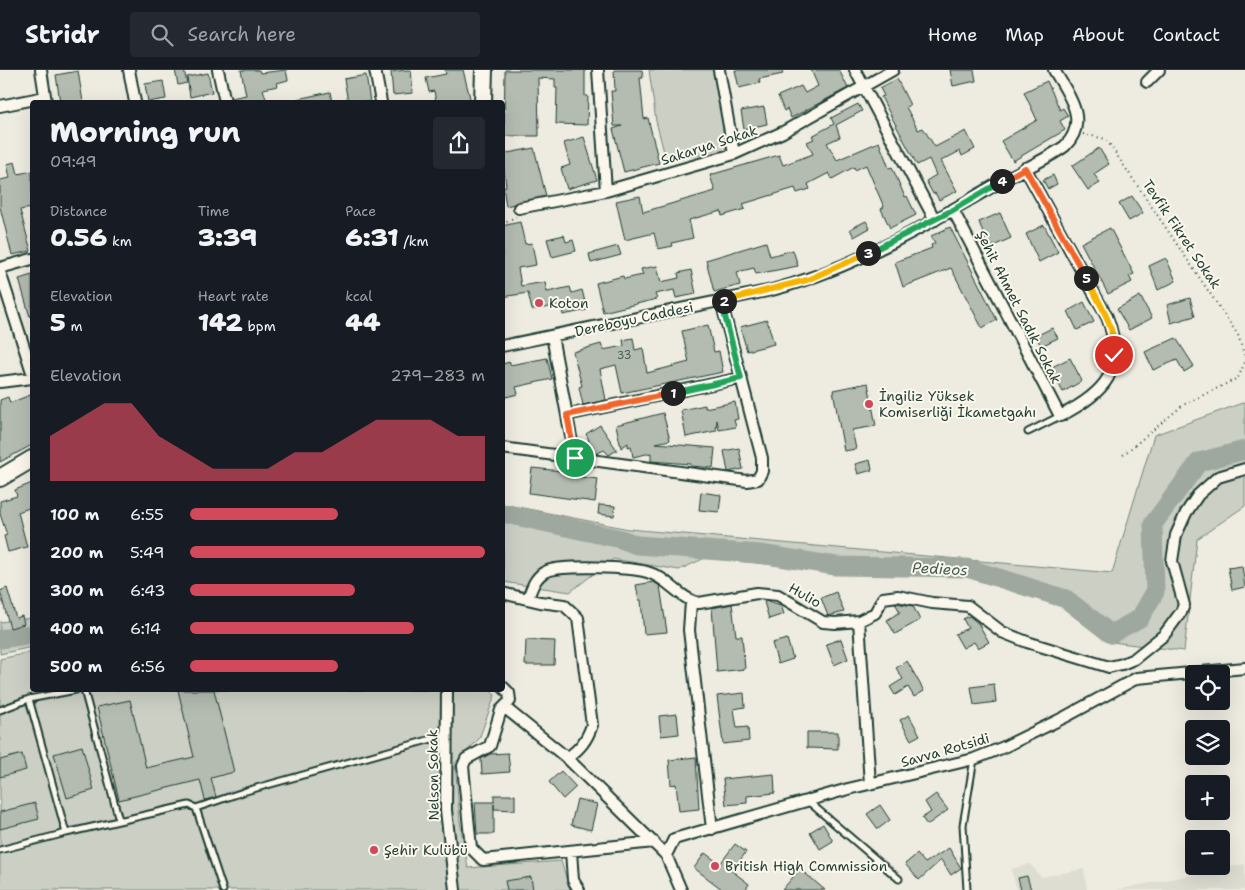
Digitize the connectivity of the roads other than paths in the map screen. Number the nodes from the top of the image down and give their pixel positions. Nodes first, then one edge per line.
1 (40, 70) edge
2 (129, 70) edge
3 (218, 70) edge
4 (375, 70) edge
5 (484, 70) edge
6 (598, 70) edge
7 (720, 70) edge
8 (855, 70) edge
9 (893, 70) edge
10 (1054, 70) edge
11 (1159, 70) edge
12 (1147, 82) dead end
13 (863, 88) junction
14 (46, 100) edge
15 (135, 100) edge
16 (225, 100) edge
17 (381, 100) edge
18 (483, 100) edge
19 (30, 102) edge
20 (0, 106) edge
21 (734, 154) junction
22 (1025, 168) junction
23 (606, 191) junction
24 (520, 208) dead end
25 (953, 210) junction
26 (935, 220) junction
27 (30, 260) edge
28 (0, 268) edge
29 (0, 272) edge
30 (721, 301) junction
31 (552, 336) junction
32 (505, 345) edge
33 (30, 366) edge
34 (30, 378) edge
35 (741, 378) junction
36 (0, 382) edge
37 (567, 415) junction
38 (1060, 416) junction
39 (1028, 432) dead end
40 (505, 448) edge
41 (575, 458) junction
42 (30, 460) edge
43 (1245, 469) edge
44 (0, 478) edge
45 (505, 594) edge
46 (528, 598) junction
47 (691, 602) junction
48 (859, 621) junction
49 (1245, 668) edge
50 (505, 689) edge
51 (66, 692) edge
52 (85, 692) edge
53 (447, 692) edge
54 (29, 699) junction
55 (504, 707) junction
56 (0, 710) edge
57 (446, 735) junction
58 (567, 758) junction
59 (974, 758) junction
60 (870, 784) junction
61 (809, 802) junction
62 (196, 808) junction
63 (119, 820) junction
64 (712, 828) junction
65 (66, 832) junction
66 (654, 842) junction
67 (0, 850) edge
68 (572, 851) junction
69 (666, 855) junction
70 (899, 878) dead end
71 (223, 890) edge
72 (455, 890) edge
73 (579, 890) edge
74 (681, 890) edge
75 (967, 890) edge

1 - 14 street
2 - 15 street
3 - 16 street
4 - 17 street
5 - 18 main road
6 - 23 street
7 - 21 street
8 - 13 street
9 - 13 street, Sakarya Sokak
10 - 22 street, Dereboyu Caddesi
11 - 12 street
13 - 21 street, Sakarya Sokak
13 - 26 street
19 - 20 street
21 - 23 street, Sakarya Sokak
22 - 25 street, Dereboyu Caddesi
22 - 38 street
23 - 24 street, Sakarya Sokak
25 - 26 street, Dereboyu Caddesi
25 - 38 street, Şehit Ahmet Sadık Sokak
26 - 30 street, Dereboyu Caddesi
27 - 28 street
29 - 33 street
30 - 31 street, Dereboyu Caddesi
30 - 35 street
31 - 32 street, Dereboyu Caddesi
31 - 37 street
34 - 36 street
35 - 37 street
35 - 41 street
37 - 41 street
38 - 39 lane
40 - 41 street
42 - 44 main road
43 - 48 street
45 - 46 street
46 - 47 street
46 - 58 street
47 - 48 street, Hulio
47 - 64 street
48 - 60 street
49 - 59 street, Savva Rotsidi
50 - 55 street
51 - 54 lane
52 - 63 lane
53 - 57 street, Nelson Sokak
54 - 56 lane
54 - 65 lane
55 - 58 street
55 - 68 street
57 - 62 lane
57 - 72 street, Nelson Sokak
58 - 66 street
59 - 60 street, Savva Rotsidi
59 - 75 lane
60 - 61 street, Savva Rotsidi
61 - 64 street, Savva Rotsidi
61 - 70 lane
62 - 63 lane
62 - 71 lane
63 - 65 lane
64 - 69 street, Savva Rotsidi
65 - 67 lane
66 - 68 street
66 - 69 street
68 - 73 street
69 - 74 street

